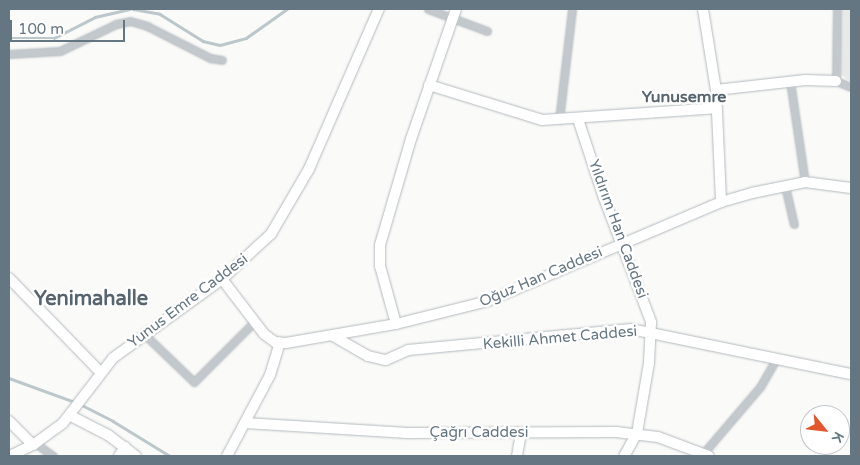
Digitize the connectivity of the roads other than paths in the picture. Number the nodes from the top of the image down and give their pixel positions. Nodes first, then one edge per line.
1 (378, 9) edge
2 (428, 9) edge
3 (572, 9) edge
4 (703, 9) edge
5 (837, 9) edge
6 (454, 13) edge
7 (487, 31) dead end
8 (9, 54) edge
9 (222, 60) dead end
10 (836, 80) junction
11 (790, 81) junction
12 (429, 84) junction
13 (851, 87) edge
14 (716, 90) junction
15 (716, 108) junction
16 (578, 119) junction
17 (559, 120) junction
18 (805, 182) junction
19 (785, 186) junction
20 (851, 188) edge
21 (721, 202) junction
22 (794, 224) dead end
23 (620, 244) junction
24 (9, 278) edge
25 (222, 279) junction
26 (254, 322) junction
27 (396, 324) junction
28 (651, 332) junction
29 (144, 334) junction
30 (333, 336) junction
31 (280, 343) junction
32 (777, 358) junction
33 (100, 372) junction
34 (851, 374) edge
35 (72, 414) junction
36 (9, 421) edge
37 (245, 423) junction
38 (521, 433) junction
39 (637, 434) junction
40 (34, 444) junction
41 (122, 452) edge
42 (704, 455) edge
43 (10, 456) edge
44 (53, 456) edge
45 (136, 456) edge
46 (227, 456) edge
47 (517, 456) edge
48 (624, 456) edge

1 - 25 street, Yunus Emre Caddesi
2 - 6 street
3 - 17 street
4 - 14 street
5 - 10 street
6 - 7 street
6 - 12 street
8 - 9 street
10 - 11 street
10 - 13 street
11 - 14 street
11 - 18 street
12 - 17 street
12 - 27 street
14 - 15 street
15 - 16 street
15 - 21 street
16 - 17 street
16 - 23 street, Yıldırım Han Caddesi
18 - 19 street, Oğuz Han Caddesi
18 - 20 street, Oğuz Han Caddesi
19 - 21 street, Oğuz Han Caddesi
19 - 22 street
21 - 23 street, Oğuz Han Caddesi
23 - 27 street, Oğuz Han Caddesi
23 - 28 street, Yıldırım Han Caddesi
24 - 33 street
25 - 26 street
25 - 29 street, Yunus Emre Caddesi
26 - 29 street
26 - 31 street
27 - 30 street, Oğuz Han Caddesi
28 - 30 street, Kekilli Ahmet Caddesi
28 - 32 street, Kekilli Ahmet Caddesi
28 - 39 street, Yıldırım Han Caddesi
29 - 33 street, Yunus Emre Caddesi
30 - 31 street, Oğuz Han Caddesi
31 - 37 street
32 - 34 street, Kekilli Ahmet Caddesi
32 - 42 street
33 - 35 street, Yunus Emre Caddesi
35 - 40 street, Yunus Emre Caddesi
35 - 41 street
36 - 40 street
37 - 38 street, Çağrı Caddesi
37 - 46 street
38 - 39 street, Çağrı Caddesi
38 - 47 street
39 - 42 street, Çağrı Caddesi
39 - 48 street, Yıldırım Han Caddesi
40 - 43 street, Yunus Emre Caddesi
40 - 44 street
41 - 45 street

